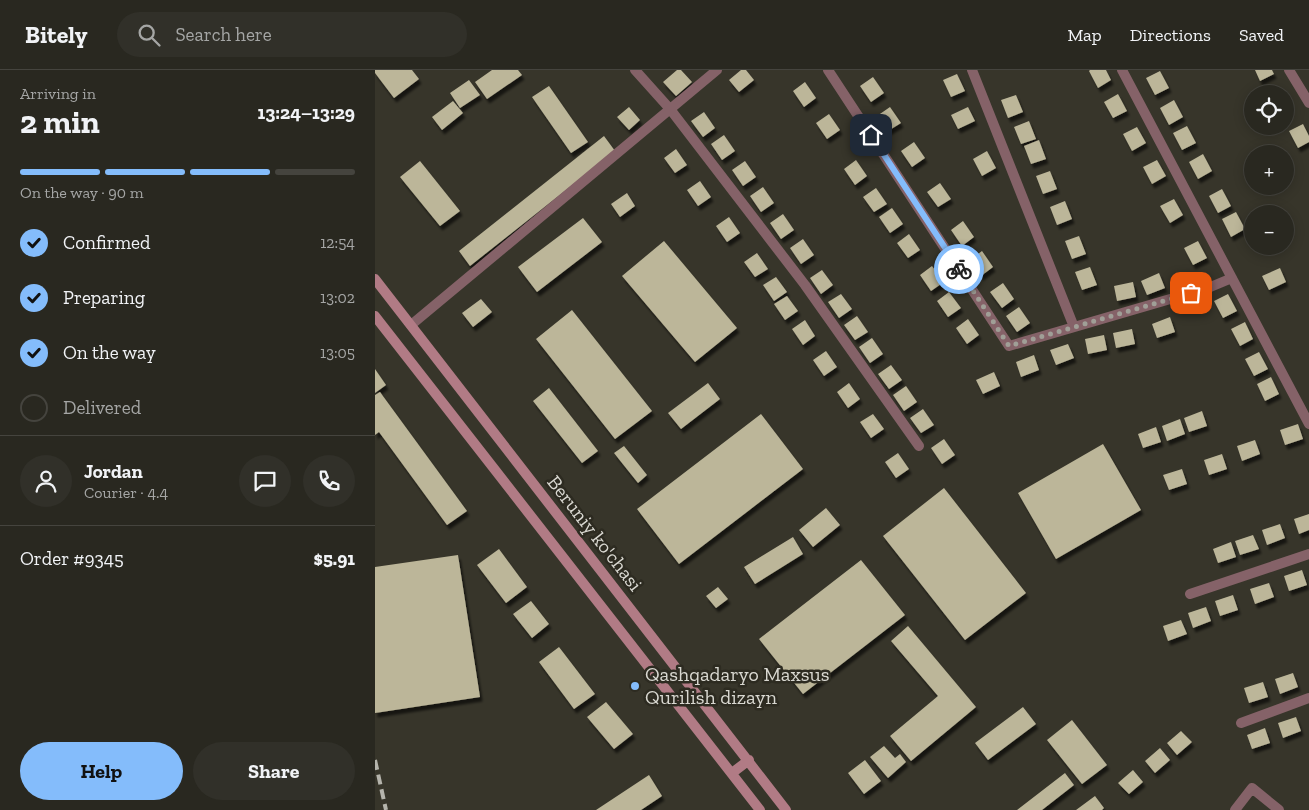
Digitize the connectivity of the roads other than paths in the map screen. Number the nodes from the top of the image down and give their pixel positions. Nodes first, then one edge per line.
1 (635, 70) edge
2 (717, 70) edge
3 (828, 70) edge
4 (972, 70) edge
5 (1121, 70) edge
6 (1289, 70) edge
7 (1309, 103) edge
8 (670, 109) junction
9 (1232, 278) junction
10 (375, 279) edge
11 (375, 316) edge
12 (411, 325) junction
13 (1074, 327) junction
14 (1309, 424) edge
15 (919, 446) dead end
16 (1309, 554) edge
17 (1190, 594) dead end
18 (1309, 698) edge
19 (1241, 723) dead end
20 (749, 760) junction
21 (732, 773) junction
22 (759, 810) edge
23 (786, 810) edge
24 (1235, 810) edge
25 (1279, 810) edge

1 - 8 street
2 - 8 street
3 - 13 street
4 - 13 street
5 - 9 street
6 - 7 street
8 - 12 street
8 - 15 street
9 - 13 street
9 - 14 street
10 - 12 main road, Beruniy ko'chasi
11 - 21 main road, Beruniy ko'chasi
12 - 20 main road, Beruniy ko'chasi
16 - 17 street
18 - 19 street
20 - 21 main road
20 - 23 main road, Beruniy ko'chasi
21 - 22 main road, Beruniy ko'chasi
24 - 25 street

